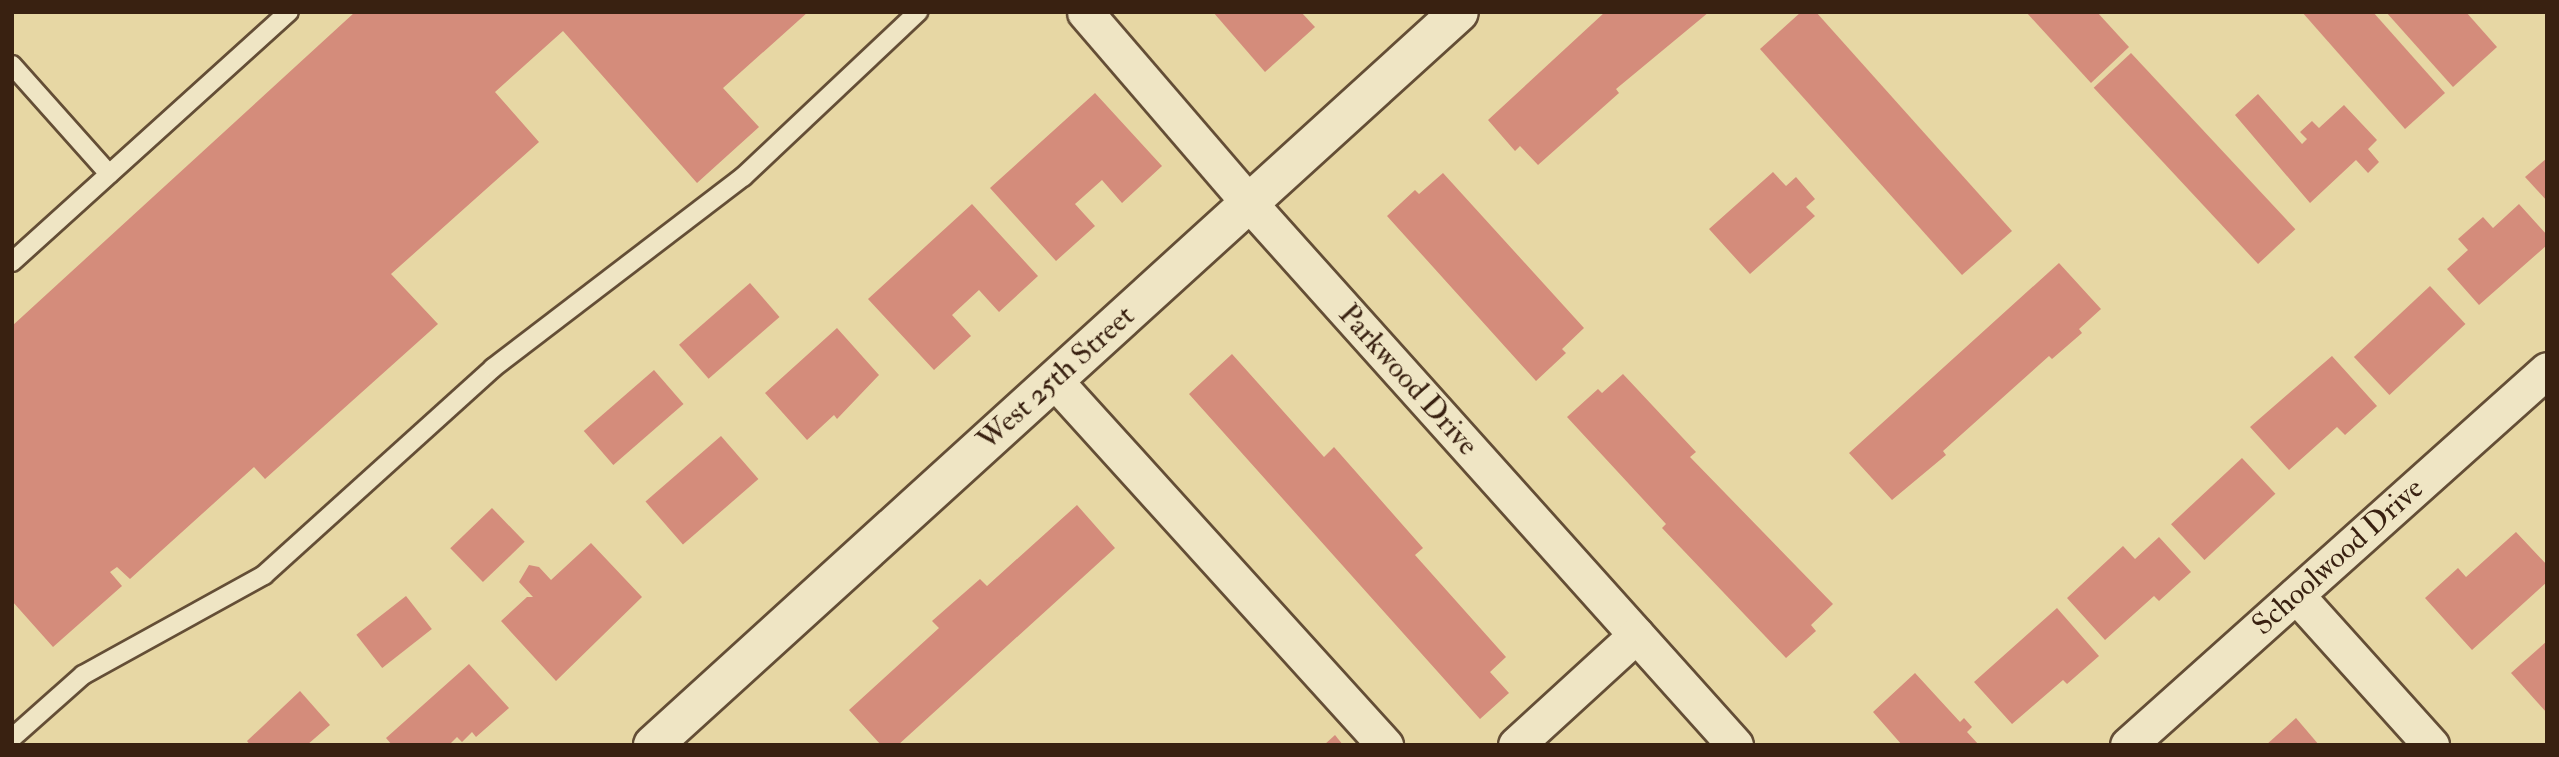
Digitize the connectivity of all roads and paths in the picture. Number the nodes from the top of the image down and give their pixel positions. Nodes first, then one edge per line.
1 (289, 12) edge
2 (918, 12) edge
3 (1085, 12) edge
4 (1460, 12) edge
5 (12, 65) edge
6 (109, 174) junction
7 (1249, 203) junction
8 (12, 262) edge
9 (2547, 370) edge
10 (1054, 380) junction
11 (2296, 595) junction
12 (1636, 635) junction
13 (12, 738) edge
14 (653, 745) edge
15 (1385, 745) edge
16 (1516, 745) edge
17 (1735, 745) edge
18 (2128, 745) edge
19 (2431, 745) edge

1 - 6 lane
2 - 13 lane
3 - 7 street, Parkwood Drive
4 - 7 street, West 25th Street
5 - 6 lane
6 - 8 lane
7 - 10 street, West 25th Street
7 - 12 street, Parkwood Drive
9 - 11 street, Schoolwood Drive
10 - 14 street, West 25th Street
10 - 15 street
11 - 18 street, Schoolwood Drive
11 - 19 street
12 - 16 street
12 - 17 street, Parkwood Drive

